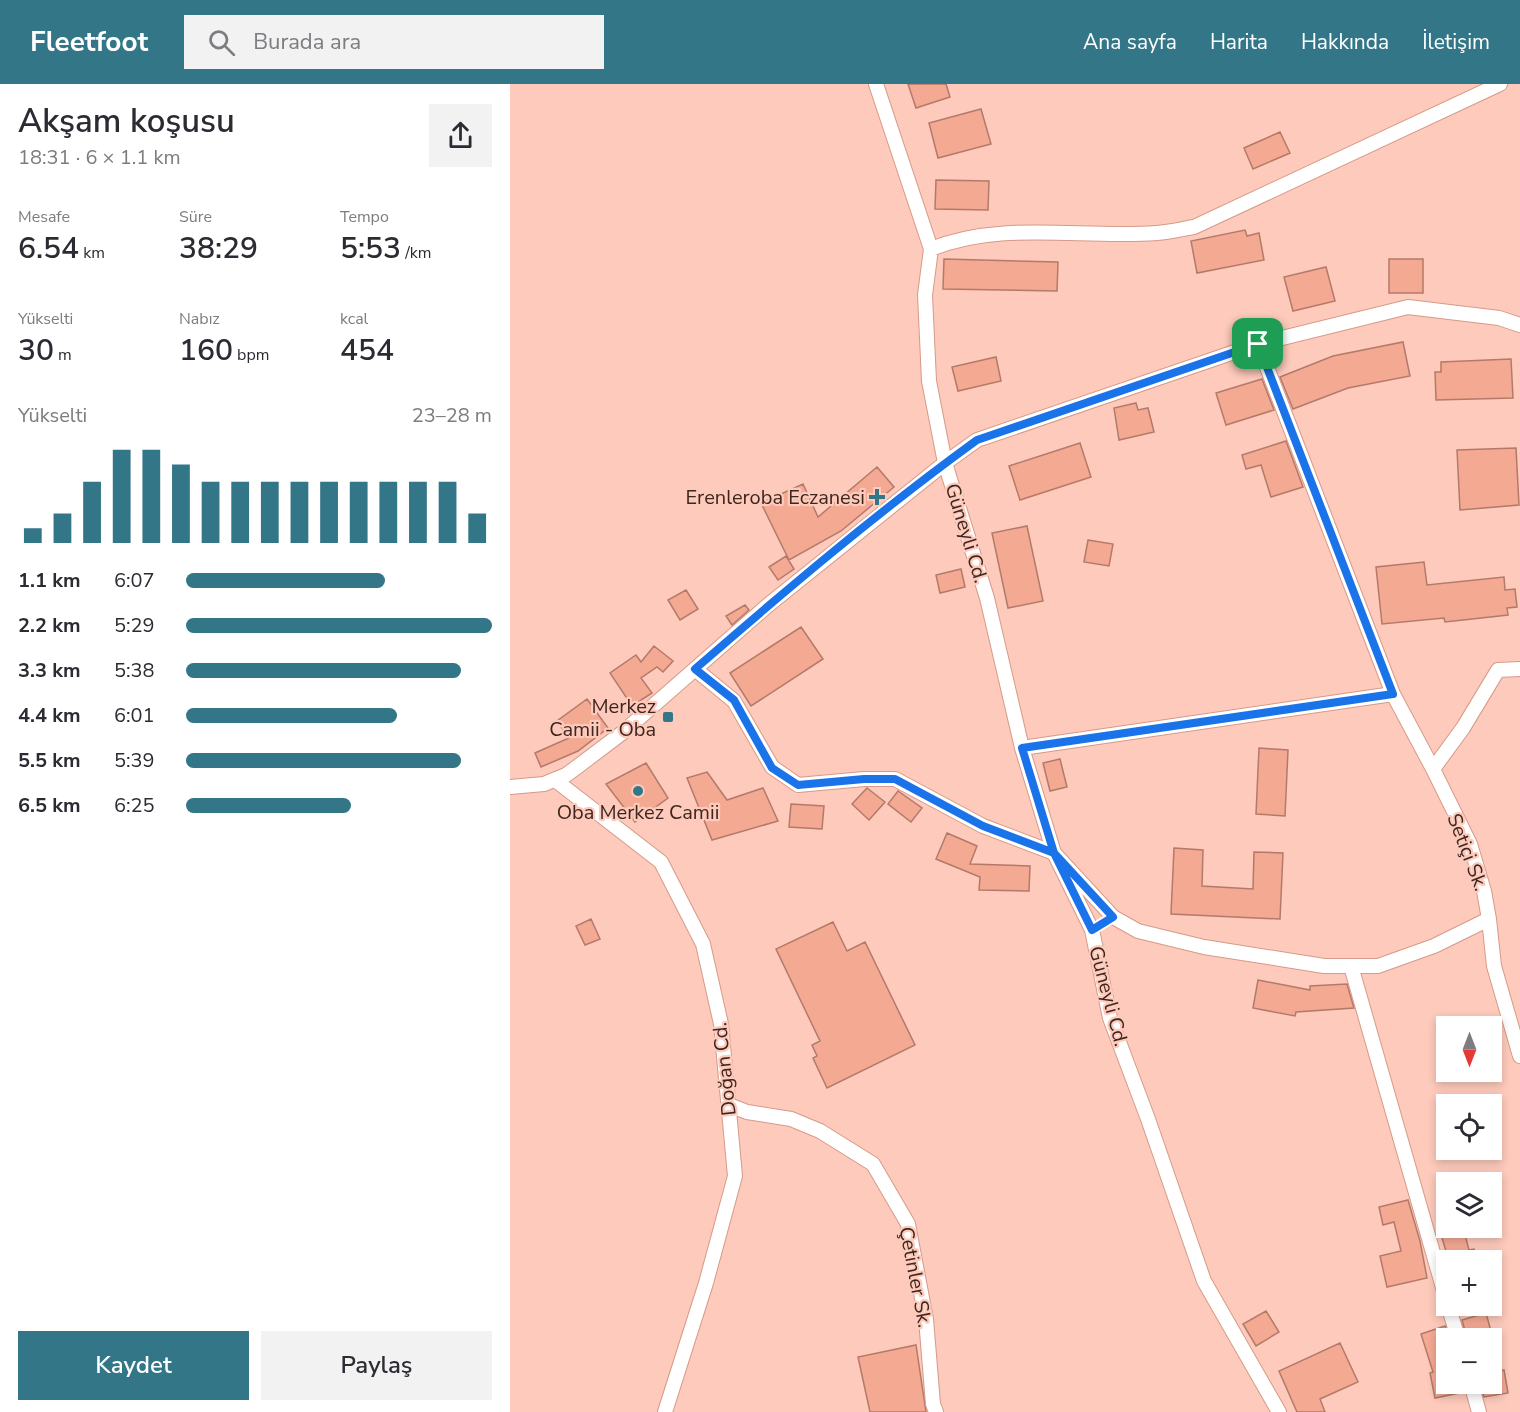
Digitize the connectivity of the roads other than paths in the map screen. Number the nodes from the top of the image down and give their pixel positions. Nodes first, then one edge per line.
1 (876, 84) edge
2 (1500, 84) edge
3 (931, 249) junction
4 (1520, 325) edge
5 (1258, 344) junction
6 (945, 463) junction
7 (695, 669) junction
8 (1520, 669) edge
9 (1393, 694) junction
10 (1022, 748) junction
11 (1433, 769) junction
12 (555, 780) junction
13 (510, 787) edge
14 (1054, 853) junction
15 (1113, 917) junction
16 (1489, 919) junction
17 (1092, 930) junction
18 (1351, 966) junction
19 (1520, 1056) edge
20 (729, 1105) junction
21 (1436, 1263) edge
22 (1474, 1394) edge
23 (665, 1412) edge
24 (936, 1412) edge
25 (1279, 1412) edge
26 (1479, 1412) edge

1 - 3 street
2 - 3 street
3 - 6 street, Güneyli Cd.
4 - 5 street
5 - 6 street
5 - 9 street, Setiçi Sk.
6 - 7 street
6 - 10 street, Güneyli Cd.
7 - 12 street
7 - 14 street
8 - 11 street
9 - 10 street
9 - 11 street, Setiçi Sk.
10 - 14 street, Güneyli Cd.
11 - 16 street, Setiçi Sk.
12 - 13 street
12 - 20 street, Doğan Cd.
14 - 15 street
14 - 17 street, Güneyli Cd.
15 - 17 street
15 - 18 street
16 - 18 street
16 - 19 street, Setiçi Sk.
17 - 25 street, Güneyli Cd.
18 - 21 street
20 - 23 street, Doğan Cd.
20 - 24 street, Çetinler Sk.
22 - 26 street

